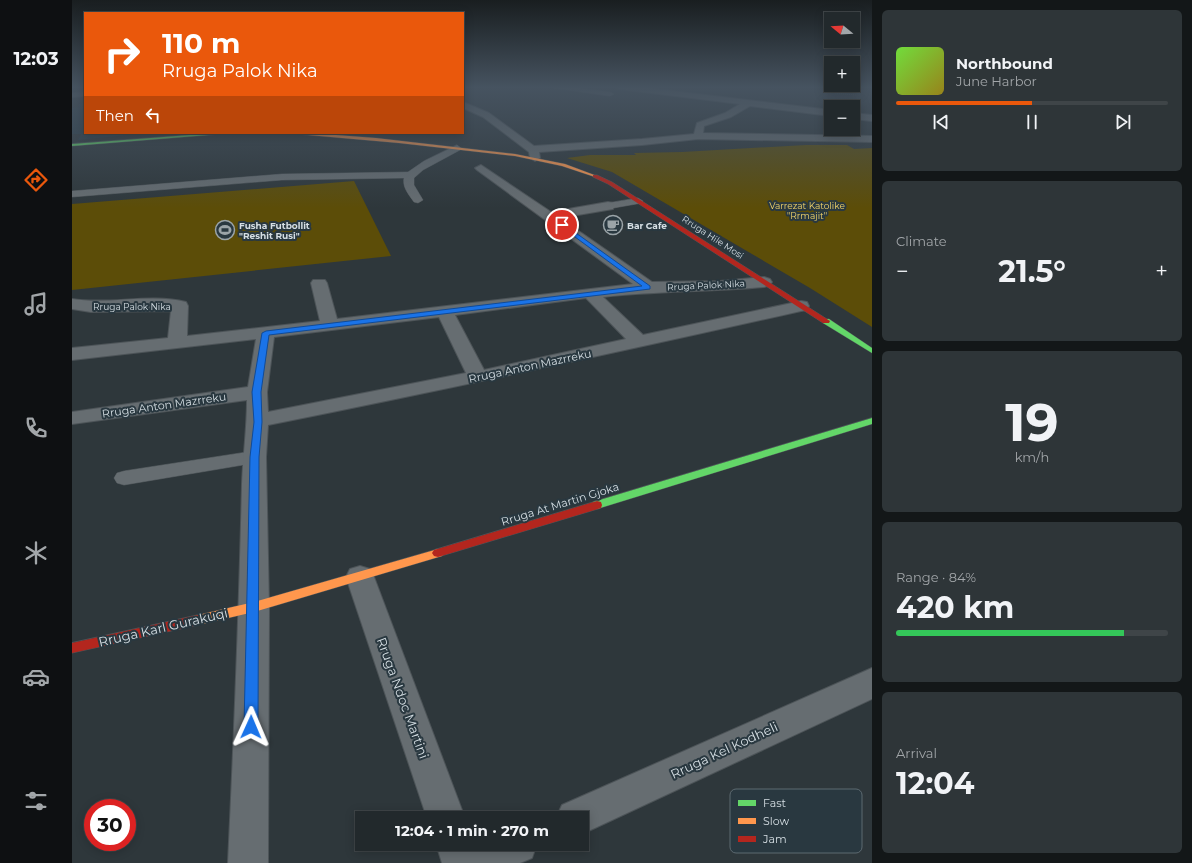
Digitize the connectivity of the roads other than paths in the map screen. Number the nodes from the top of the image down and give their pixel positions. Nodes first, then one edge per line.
1 (501, 127) edge
2 (700, 127) edge
3 (219, 134) edge
4 (304, 134) edge
5 (698, 136) junction
6 (872, 139) edge
7 (72, 145) edge
8 (457, 148) junction
9 (533, 154) junction
10 (481, 168) dead end
11 (409, 175) junction
12 (72, 194) edge
13 (418, 200) dead end
14 (638, 201) junction
15 (608, 206) joint
16 (549, 216) junction
17 (764, 282) junction
18 (318, 284) dead end
19 (648, 288) junction
20 (590, 293) junction
21 (72, 304) edge
22 (801, 306) junction
23 (445, 311) junction
24 (330, 325) junction
25 (266, 333) junction
26 (177, 342) junction
27 (639, 342) junction
28 (872, 351) edge
29 (72, 354) edge
30 (478, 377) junction
31 (257, 392) junction
32 (73, 420) edge
33 (258, 422) junction
34 (872, 422) edge
35 (254, 457) junction
36 (124, 478) dead end
37 (360, 578) junction
38 (254, 607) junction
39 (72, 648) edge
40 (872, 683) edge
41 (443, 811) edge
42 (589, 812) edge
43 (458, 851) edge
44 (503, 851) edge
45 (248, 863) edge
46 (462, 863) edge
47 (476, 863) edge

1 - 9 street
2 - 5 street
3 - 7 main road
4 - 8 main road, Rruga Hile Mosi
5 - 6 street
5 - 9 street
8 - 9 main road, Rruga Hile Mosi
8 - 11 lane
9 - 14 main road, Rruga Hile Mosi
10 - 16 street
11 - 12 lane
11 - 13 lane
14 - 15 lane
14 - 17 main road, Rruga Hile Mosi
15 - 16 street
16 - 19 street
17 - 19 street, Rruga Palok Nika
17 - 22 main road, Rruga Hile Mosi
18 - 24 street
19 - 20 street, Rruga Palok Nika
20 - 23 street, Rruga Palok Nika
20 - 27 street
21 - 26 street, Rruga Palok Nika
22 - 27 street, Rruga Anton Mazrreku
22 - 28 main road, Rruga Hile Mosi
23 - 24 street, Rruga Palok Nika
23 - 30 street
24 - 25 street, Rruga Palok Nika
25 - 26 street, Rruga Palok Nika
25 - 31 street
26 - 29 street, Rruga Palok Nika
27 - 30 street, Rruga Anton Mazrreku
30 - 33 street, Rruga Anton Mazrreku
31 - 32 street, Rruga Anton Mazrreku
31 - 33 street
33 - 35 street
34 - 37 main road, Rruga At Martin Gjoka
35 - 36 lane
35 - 38 street
37 - 38 main road, Rruga At Martin Gjoka
37 - 41 street, Rruga Ndoc Martini
38 - 39 main road, Rruga Karl Gurakuqi
38 - 45 street
40 - 42 street, Rruga Kel Kodheli
43 - 46 street
44 - 47 street

